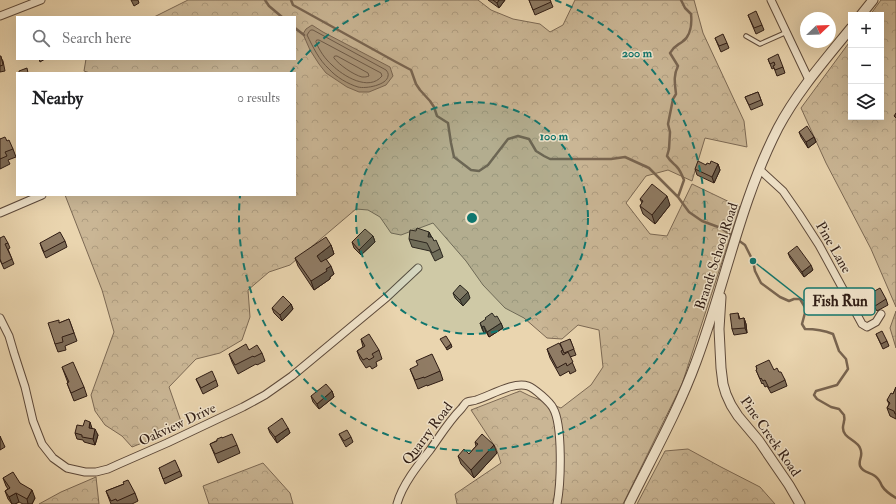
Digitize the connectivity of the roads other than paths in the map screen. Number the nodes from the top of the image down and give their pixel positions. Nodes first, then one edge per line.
1 (41, 0) edge
2 (771, 0) edge
3 (873, 0) edge
4 (863, 12) edge
5 (0, 16) edge
6 (786, 32) junction
7 (848, 32) edge
8 (746, 36) dead end
9 (809, 80) junction
10 (759, 169) junction
11 (40, 196) edge
12 (0, 214) edge
13 (418, 268) dead end
14 (721, 286) junction
15 (881, 314) dead end
16 (0, 318) edge
17 (397, 504) edge
18 (557, 504) edge
19 (629, 504) edge
20 (800, 504) edge

1 - 5 street
2 - 6 street
3 - 4 street
6 - 8 lane
6 - 9 street
7 - 9 street, Brandt School Road
9 - 10 street, Brandt School Road
10 - 14 street, Brandt School Road
10 - 15 street, Pine Lane
11 - 12 street
13 - 16 street, Oakview Drive
14 - 19 street, Brandt School Road
14 - 20 street, Pine Creek Road
17 - 18 street, Quarry Road

